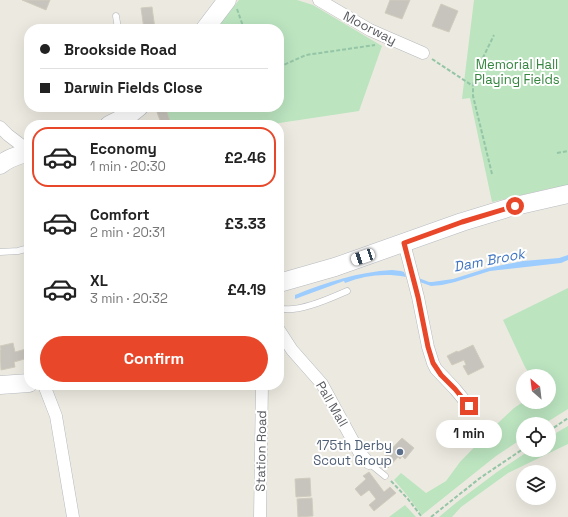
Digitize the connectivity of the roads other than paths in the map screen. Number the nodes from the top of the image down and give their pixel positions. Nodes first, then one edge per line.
1 (319, 0) edge
2 (231, 2) edge
3 (116, 16) dead end
4 (117, 24) edge
5 (210, 24) edge
6 (423, 53) road end
7 (136, 112) edge
8 (119, 120) edge
9 (0, 127) edge
10 (24, 147) edge
11 (24, 153) edge
12 (0, 165) edge
13 (568, 194) edge
14 (404, 243) junction
15 (24, 249) edge
16 (0, 252) edge
17 (284, 282) edge
18 (347, 291) dead end
19 (284, 310) edge
20 (284, 338) edge
21 (24, 383) edge
22 (1, 384) edge
23 (46, 390) edge
24 (262, 390) edge
25 (469, 406) dead end
26 (368, 463) joint
27 (385, 476) road end
28 (73, 517) edge
29 (260, 517) edge

1 - 6 street, Moorway
2 - 5 street
3 - 4 lane
7 - 8 street
9 - 10 street
11 - 12 street
13 - 14 street
14 - 17 street
14 - 25 street
15 - 16 lane
18 - 19 lane
20 - 26 street, Pall Mall
21 - 22 street
23 - 28 street
24 - 29 street, Station Road
26 - 27 lane, Pall Mall

